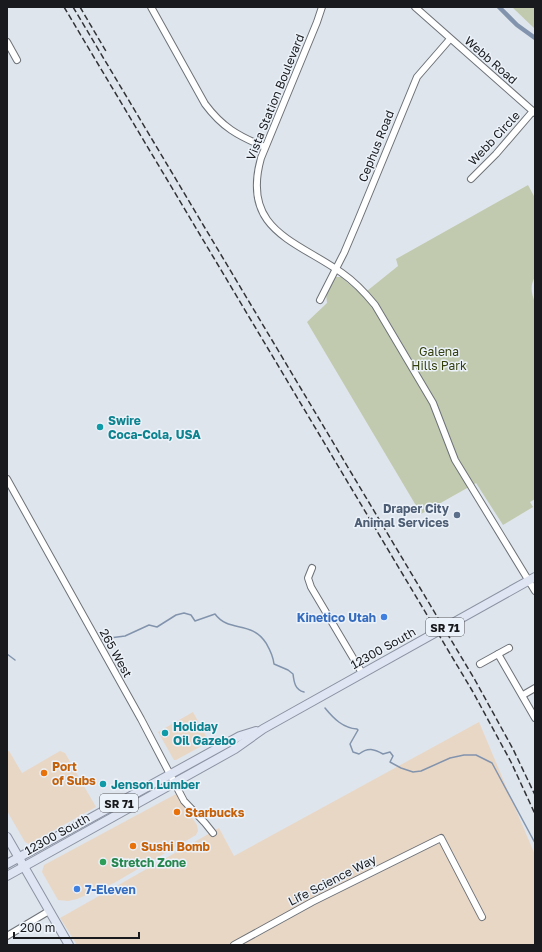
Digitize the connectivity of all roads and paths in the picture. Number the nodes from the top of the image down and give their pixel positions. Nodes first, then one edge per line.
1 (151, 7) edge
2 (322, 7) edge
3 (414, 7) edge
4 (450, 38) junction
5 (7, 42) edge
6 (17, 60) dead end
7 (534, 112) edge
8 (264, 146) junction
9 (470, 179) dead end
10 (335, 268) junction
11 (320, 300) dead end
12 (7, 479) edge
13 (312, 568) dead end
14 (532, 579) edge
15 (535, 591) edge
16 (509, 648) dead end
17 (498, 654) junction
18 (480, 664) dead end
19 (362, 673) junction
20 (535, 688) edge
21 (523, 695) junction
22 (535, 718) edge
23 (172, 778) junction
24 (213, 833) dead end
25 (7, 837) edge
26 (19, 858) junction
27 (7, 864) edge
28 (24, 867) junction
29 (7, 876) edge
30 (49, 912) junction
31 (482, 917) dead end
32 (7, 936) edge
33 (69, 945) edge
34 (234, 945) edge

1 - 8 street
2 - 8 street, Vista Station Boulevard
3 - 4 street, Webb Road
4 - 7 street, Webb Road
4 - 10 street, Cephus Road
5 - 6 street
7 - 9 street, Webb Circle
8 - 10 street, Vista Station Boulevard
10 - 11 street, Cephus Road
10 - 14 street, Vista Station Boulevard
12 - 23 street, 265 West
13 - 19 street
14 - 15 street, Vista Station Boulevard
14 - 19 main road, 12300 South / SR 71
16 - 17 street
17 - 18 street
17 - 21 street
19 - 23 main road, 12300 South / SR 71
20 - 21 street
21 - 22 street
23 - 24 street, 265 West
23 - 26 main road, 12300 South / SR 71
23 - 28 main road, 12300 South / SR 71
25 - 26 main road
26 - 27 main road, 12300 South / SR 71
26 - 28 main road
28 - 29 main road, 12300 South / SR 71
28 - 30 main road
30 - 32 street
30 - 33 main road
31 - 34 street, Life Science Way

